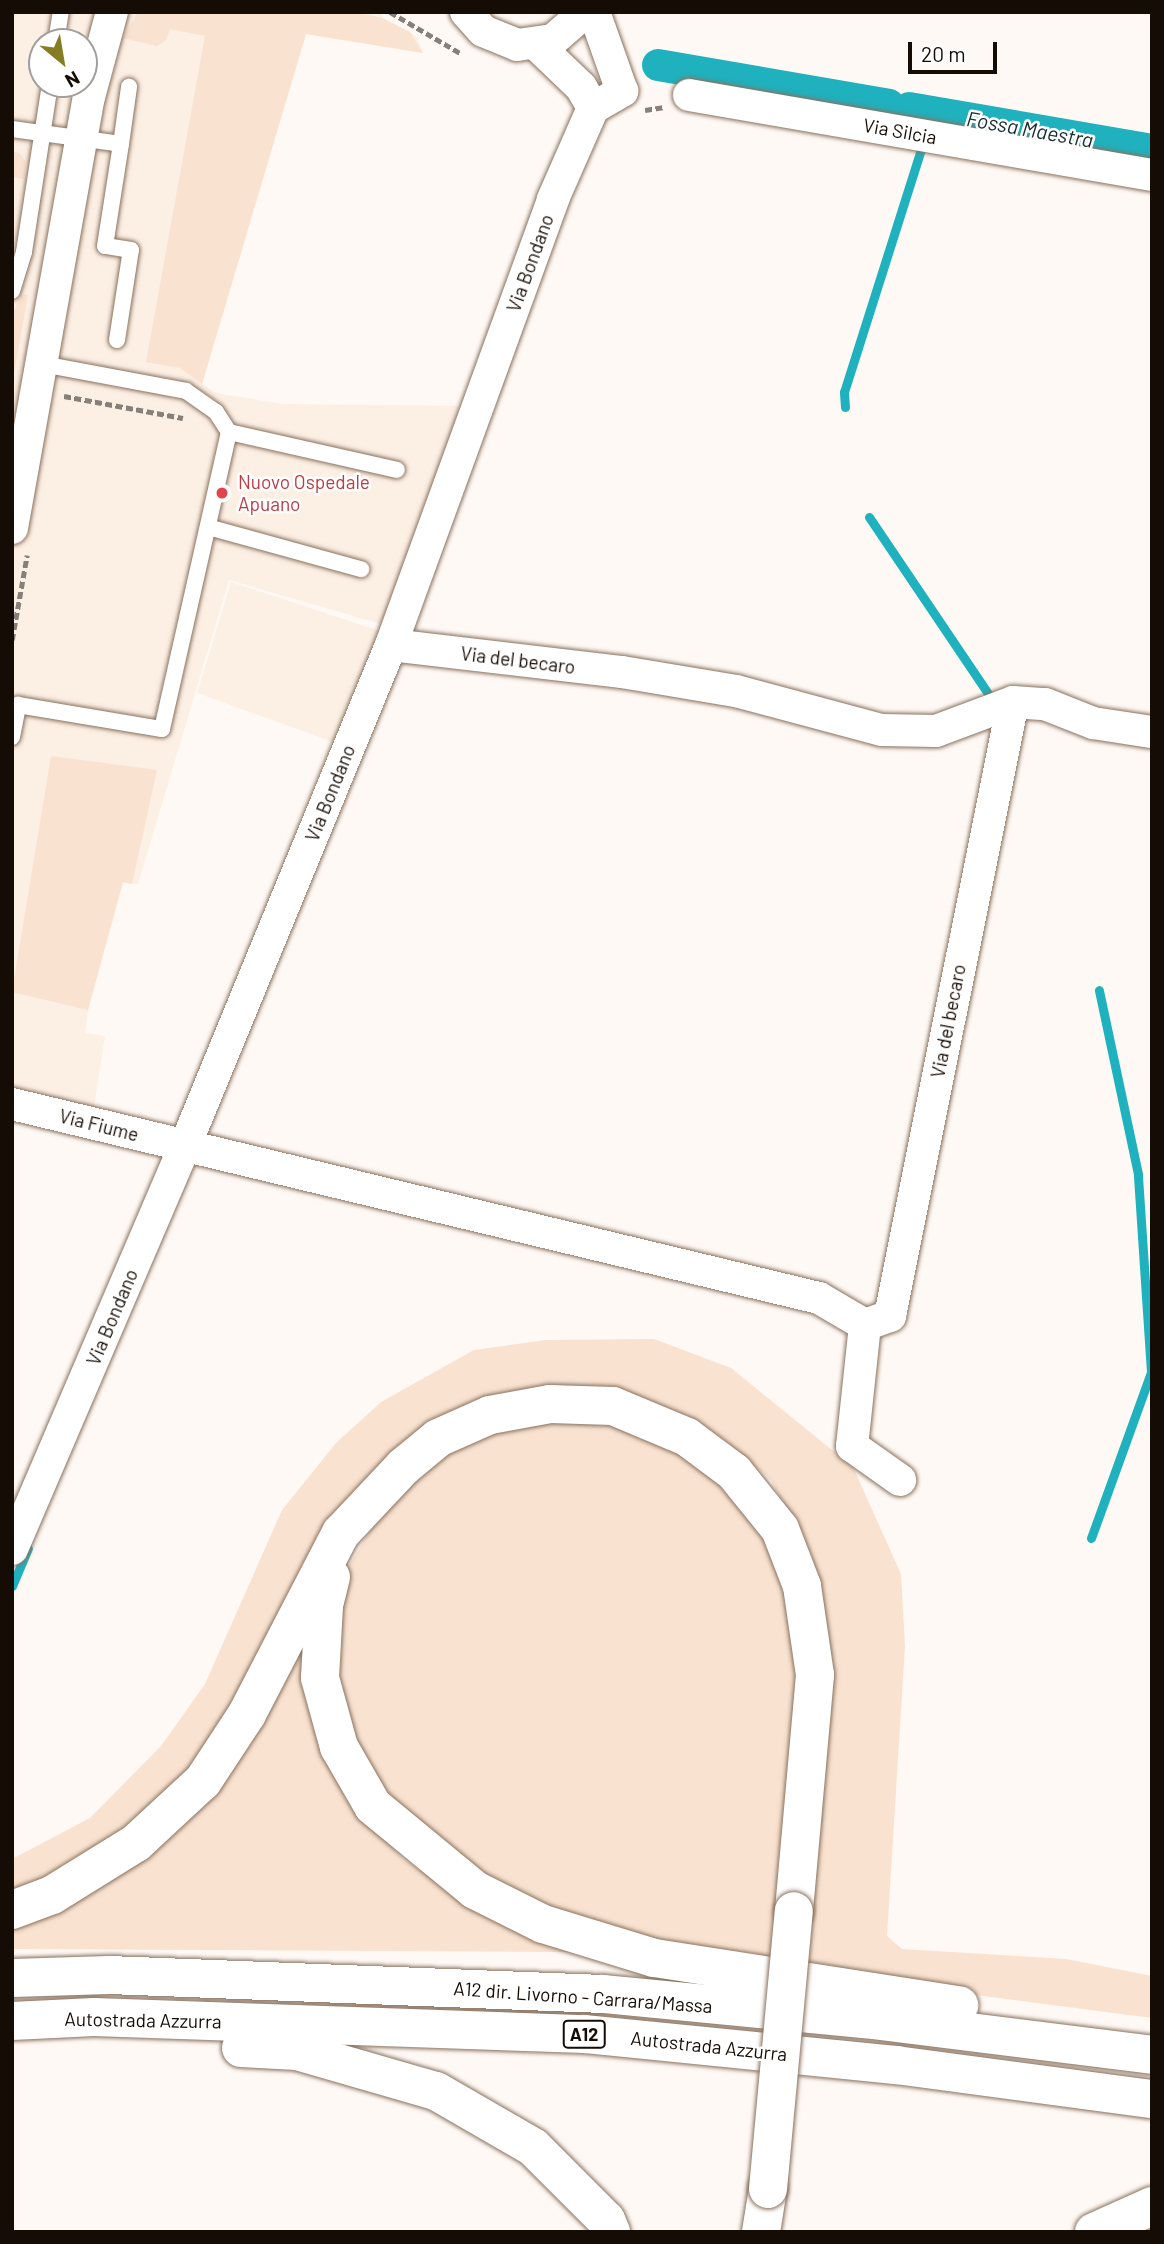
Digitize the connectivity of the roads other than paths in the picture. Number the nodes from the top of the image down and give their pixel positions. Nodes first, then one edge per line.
1 (112, 12) edge
2 (585, 12) edge
3 (594, 12) edge
4 (461, 14) edge
5 (536, 44) junction
6 (98, 64) edge
7 (129, 87) dead end
8 (689, 95) dead end
9 (48, 98) edge
10 (89, 98) edge
11 (593, 108) junction
12 (12, 129) edge
13 (42, 133) junction
14 (82, 138) junction
15 (121, 144) junction
16 (1152, 175) edge
17 (12, 290) edge
18 (117, 340) dead end
19 (42, 364) junction
20 (229, 432) junction
21 (397, 470) dead end
22 (208, 527) junction
23 (12, 528) edge
24 (361, 569) dead end
25 (391, 645) junction
26 (1013, 702) junction
27 (1152, 732) edge
28 (12, 737) edge
29 (12, 1104) edge
30 (185, 1146) junction
31 (866, 1325) junction
32 (901, 1480) dead end
33 (341, 1533) junction
34 (12, 1549) edge
35 (12, 1910) edge
36 (12, 1978) edge
37 (12, 2021) edge
38 (12, 2026) edge
39 (1152, 2049) edge
40 (1152, 2055) edge
41 (1152, 2099) edge
42 (1152, 2206) edge
43 (611, 2232) edge
44 (761, 2232) edge
45 (1094, 2232) edge

1 - 6 street
2 - 5 street
3 - 11 street
4 - 5 street
5 - 11 street
7 - 15 lane
8 - 16 street, Via Silcia
9 - 13 lane
10 - 14 street
11 - 25 street, Via Bondano
12 - 13 lane
13 - 14 lane
13 - 17 lane
14 - 15 lane
14 - 19 street
15 - 18 lane
19 - 20 lane
19 - 23 street
20 - 21 lane
20 - 22 lane
22 - 24 lane
22 - 28 lane
25 - 26 street, Via del becaro
25 - 30 street, Via Bondano
26 - 27 street, Via del becaro
26 - 31 street, Via del becaro
29 - 30 street, Via Fiume
30 - 31 street, Via Fiume
30 - 34 street, Via Bondano
31 - 32 street
33 - 35 highway
33 - 39 highway
33 - 44 highway, bridge
36 - 40 highway, A12 dir. Livorno - Carrara/Massa / A12
37 - 41 highway, Autostrada Azzurra / A12
38 - 43 highway
42 - 45 highway

